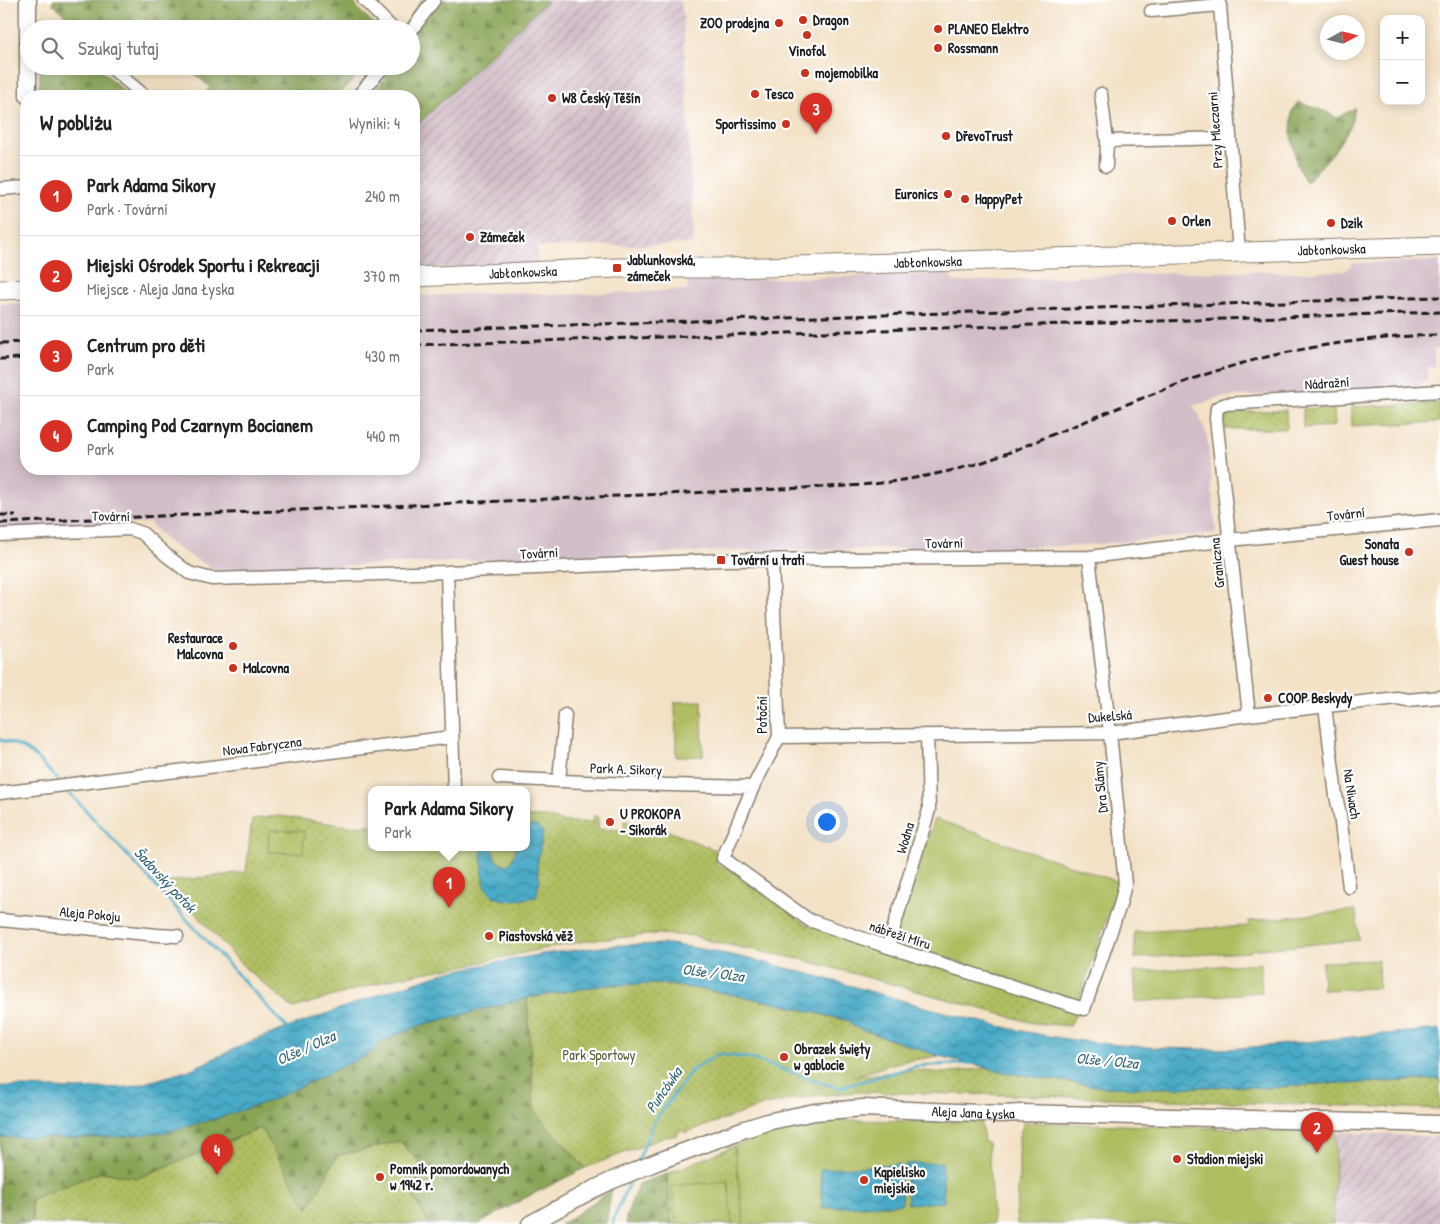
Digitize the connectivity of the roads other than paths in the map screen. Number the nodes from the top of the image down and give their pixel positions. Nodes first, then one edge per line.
1 (28, 0) edge
2 (364, 0) edge
3 (434, 0) edge
4 (1151, 11) dead end
5 (28, 20) edge
6 (384, 20) edge
7 (419, 20) edge
8 (28, 75) edge
9 (120, 75) edge
10 (376, 75) edge
11 (28, 90) edge
12 (138, 90) edge
13 (363, 90) edge
14 (1101, 94) dead end
15 (1230, 138) junction
16 (1108, 141) junction
17 (1106, 166) dead end
18 (20, 187) edge
19 (0, 189) edge
20 (1440, 246) edge
21 (1239, 253) junction
22 (420, 278) edge
23 (20, 289) edge
24 (0, 290) edge
25 (1440, 391) edge
26 (1217, 408) joint
27 (1440, 520) edge
28 (0, 535) edge
29 (1230, 540) junction
30 (1089, 557) junction
31 (772, 560) junction
32 (447, 572) junction
33 (1440, 697) edge
34 (1325, 706) junction
35 (565, 715) dead end
36 (1249, 715) junction
37 (1110, 733) junction
38 (927, 735) junction
39 (452, 737) junction
40 (779, 737) junction
41 (499, 778) dead end
42 (559, 781) junction
43 (454, 786) edge
44 (752, 787) junction
45 (0, 793) edge
46 (723, 858) joint
47 (1349, 887) dead end
48 (0, 920) edge
49 (177, 936) dead end
50 (888, 947) junction
51 (1084, 1009) joint
52 (1440, 1124) edge
53 (530, 1224) edge

1 - 5 street
2 - 6 street
3 - 7 street
4 - 15 street, Przy Mleczarni
8 - 11 street
9 - 12 street
10 - 13 street
14 - 16 street
15 - 16 street
15 - 21 street, Przy Mleczarni
16 - 17 street
18 - 19 street
20 - 21 main road, Jabłonkowska
21 - 22 main road, Jabłonkowska
23 - 24 main road
25 - 26 street, Nádražní
26 - 29 street, Graniczna
27 - 29 street, Tovární
28 - 32 street, Tovární
29 - 30 street, Tovární
29 - 36 street, Graniczna
30 - 31 street, Tovární
30 - 37 street, Dra Slámy
31 - 32 street, Tovární
31 - 40 street, Potoční
32 - 39 street
33 - 34 street, Dukelská
34 - 36 street, Dukelská
34 - 47 street, Na Niwach
35 - 42 street
36 - 37 street, Dukelská
37 - 38 street, Dukelská
37 - 51 street, Dra Slámy
38 - 40 street, Dukelská
38 - 50 street, Wodna
39 - 43 street
39 - 45 street, Nowa Fabryczna
40 - 44 street, Potoční
41 - 42 street, Park A. Sikory
42 - 44 street, Park A. Sikory
44 - 46 street, Potoční
46 - 50 street, nábřeží Míru
48 - 49 street, Aleja Pokoju
50 - 51 street, nábřeží Míru
52 - 53 street, Aleja Jana Łyska

